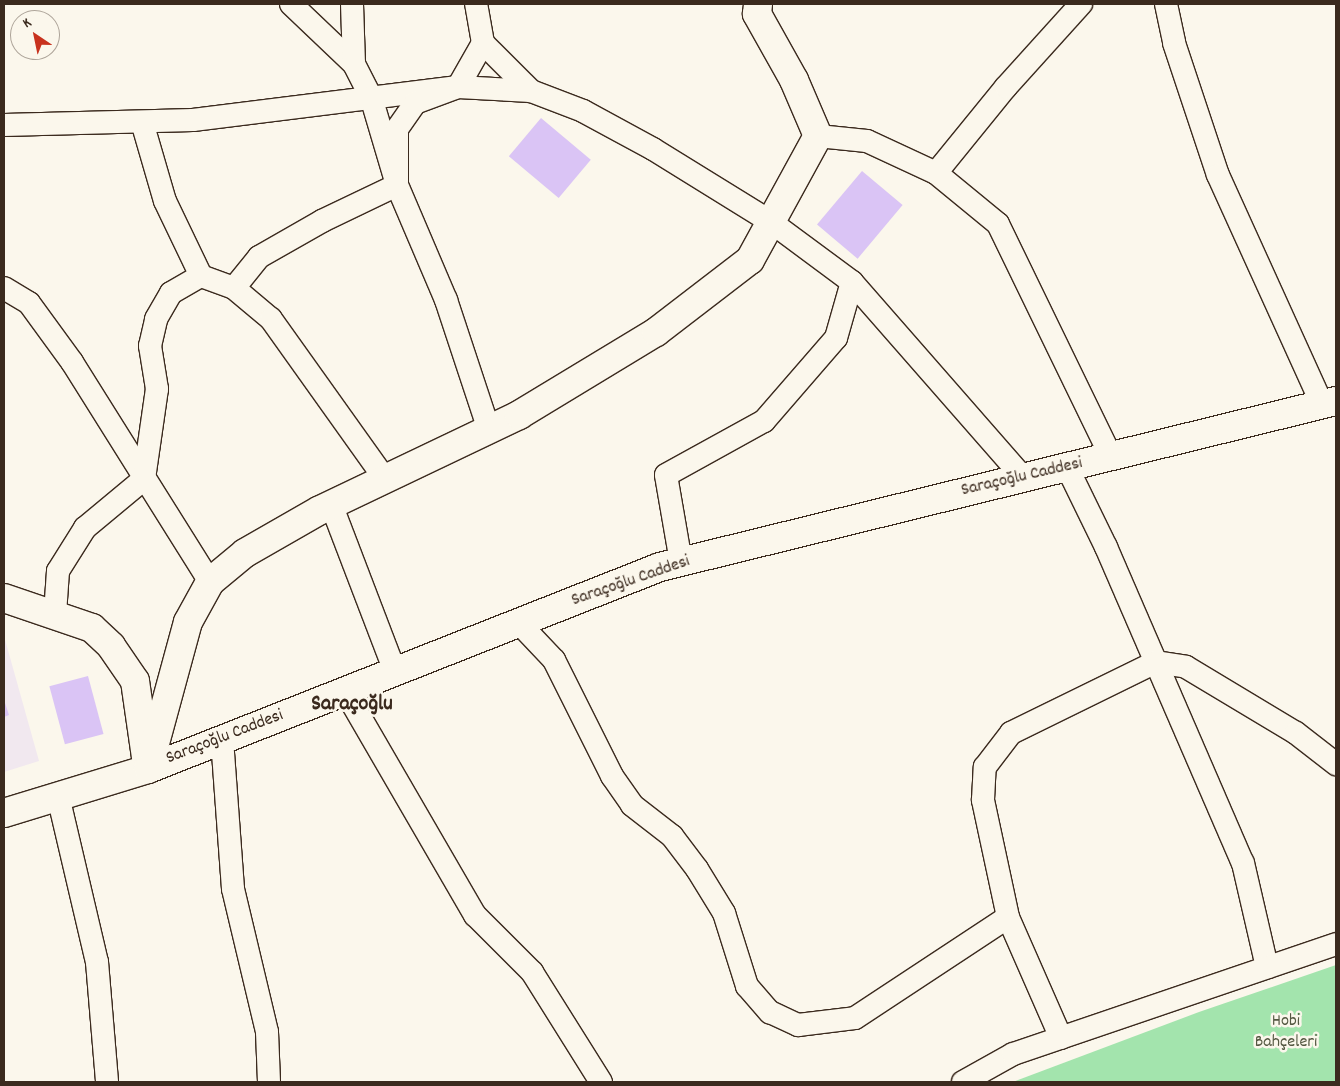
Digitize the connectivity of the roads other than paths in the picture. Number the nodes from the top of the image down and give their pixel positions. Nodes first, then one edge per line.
1 (291, 4) edge
2 (352, 4) edge
3 (476, 4) edge
4 (758, 4) edge
5 (1081, 4) edge
6 (1166, 4) edge
7 (483, 43) junction
8 (354, 64) junction
9 (458, 87) junction
10 (531, 91) junction
11 (371, 97) junction
12 (142, 122) junction
13 (4, 126) edge
14 (818, 136) junction
15 (936, 173) junction
16 (397, 185) junction
17 (771, 222) junction
18 (202, 276) junction
19 (852, 282) junction
20 (4, 288) edge
21 (234, 288) junction
22 (1329, 402) edge
23 (489, 430) junction
24 (1112, 459) junction
25 (1067, 467) junction
26 (1022, 476) junction
27 (144, 479) junction
28 (386, 479) junction
29 (331, 504) junction
30 (681, 562) junction
31 (210, 582) junction
32 (4, 598) edge
33 (55, 614) junction
34 (519, 623) junction
35 (1156, 662) junction
36 (395, 672) junction
37 (345, 691) junction
38 (222, 740) junction
39 (1336, 764) edge
40 (148, 768) junction
41 (58, 796) junction
42 (4, 813) edge
43 (1008, 917) junction
44 (1336, 944) edge
45 (1267, 967) junction
46 (1061, 1038) junction
47 (107, 1082) edge
48 (269, 1082) edge
49 (601, 1082) edge
50 (963, 1082) edge

1 - 8 street
2 - 8 street
3 - 7 street
4 - 14 street
5 - 15 street
6 - 22 street
7 - 9 street
7 - 10 street
8 - 11 street
9 - 10 street
9 - 11 street
9 - 16 street
10 - 17 street
11 - 12 street
11 - 16 street
12 - 13 street
12 - 18 street
14 - 15 street
14 - 17 street
15 - 24 street
16 - 21 street
16 - 23 street
17 - 19 street
17 - 23 street
18 - 21 street
18 - 27 street
19 - 26 street
19 - 30 street
20 - 27 street
21 - 28 street
22 - 24 street, Saraçoğlu Caddesi
23 - 28 street
24 - 25 street, Saraçoğlu Caddesi
25 - 26 street, Saraçoğlu Caddesi
25 - 35 street
26 - 30 street, Saraçoğlu Caddesi
27 - 31 street
27 - 33 street
28 - 29 street
29 - 31 street
29 - 36 street
30 - 34 street, Saraçoğlu Caddesi
31 - 40 street
32 - 33 street
33 - 40 street
34 - 36 street, Saraçoğlu Caddesi
34 - 43 street
35 - 39 street
35 - 43 street
35 - 45 street
36 - 37 street, Saraçoğlu Caddesi
37 - 38 street, Saraçoğlu Caddesi
37 - 49 street
38 - 40 street, Saraçoğlu Caddesi
38 - 48 street
40 - 41 street, Saraçoğlu Caddesi
41 - 42 street, Saraçoğlu Caddesi
41 - 47 street
43 - 46 street
44 - 45 street
45 - 46 street
46 - 50 street

